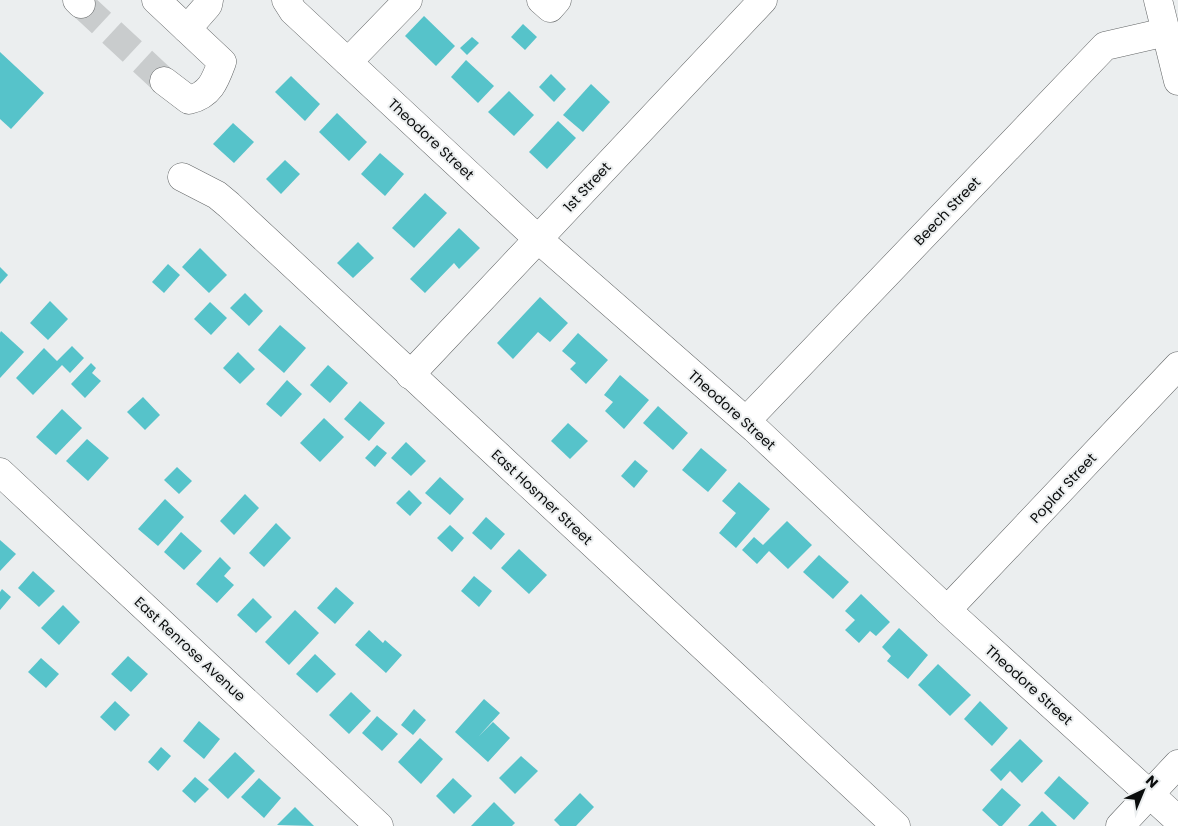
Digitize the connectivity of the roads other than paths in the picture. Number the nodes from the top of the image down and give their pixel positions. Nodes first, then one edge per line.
1 (156, 0) edge
2 (209, 0) edge
3 (286, 0) edge
4 (408, 0) edge
5 (542, 0) edge
6 (557, 0) edge
7 (763, 0) edge
8 (1158, 0) edge
9 (188, 29) junction
10 (1166, 32) junction
11 (348, 62) junction
12 (164, 81) tunnel mouth
13 (1178, 81) edge
14 (182, 177) dead end
15 (538, 239) junction
16 (1178, 366) edge
17 (410, 375) junction
18 (746, 420) junction
19 (0, 472) edge
20 (947, 610) junction
21 (1178, 764) edge
22 (1150, 795) junction
23 (1178, 820) edge
24 (379, 826) edge
25 (896, 826) edge
26 (1120, 826) edge

1 - 9 street
2 - 9 street
3 - 11 street, Theodore Street
4 - 11 street
5 - 6 street
7 - 15 street, 1st Street
8 - 10 street
9 - 12 street
10 - 13 street
10 - 18 street, Beech Street
11 - 15 street, Theodore Street
14 - 17 street, East Hosmer Street
15 - 17 street, 1st Street
15 - 18 street, Theodore Street
16 - 20 street, Poplar Street
17 - 25 street, East Hosmer Street
18 - 20 street, Theodore Street
19 - 24 street, East Renrose Avenue
20 - 22 street, Theodore Street
21 - 22 street
22 - 23 street, Theodore Street
22 - 26 street

